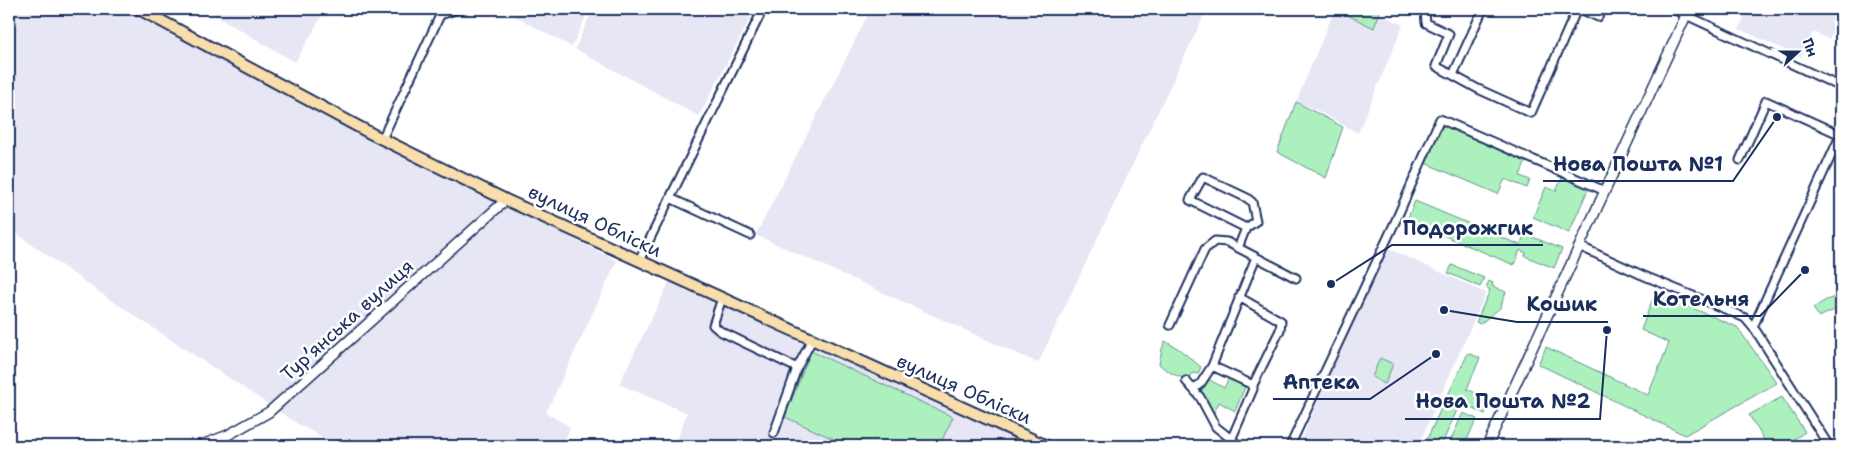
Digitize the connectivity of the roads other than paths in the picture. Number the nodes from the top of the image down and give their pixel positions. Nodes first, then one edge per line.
1 (139, 9) edge
2 (162, 9) edge
3 (458, 9) edge
4 (763, 9) edge
5 (1427, 9) edge
6 (1483, 9) edge
7 (1578, 9) edge
8 (1602, 9) edge
9 (1673, 9) edge
10 (442, 12) edge
11 (1688, 12) edge
12 (157, 18) junction
13 (1453, 75) junction
14 (1841, 87) edge
15 (1841, 134) edge
16 (382, 139) junction
17 (1740, 160) dead end
18 (1605, 191) junction
19 (670, 198) junction
20 (506, 200) junction
21 (1246, 228) junction
22 (750, 235) dead end
23 (1579, 246) junction
24 (1238, 248) junction
25 (1256, 257) junction
26 (639, 261) junction
27 (1296, 278) dead end
28 (1239, 297) junction
29 (722, 298) junction
30 (1170, 325) dead end
31 (1753, 327) junction
32 (812, 340) junction
33 (1212, 366) junction
34 (797, 368) junction
35 (1186, 381) dead end
36 (1253, 385) junction
37 (1194, 389) junction
38 (774, 433) dead end
39 (1231, 440) junction
40 (199, 446) edge
41 (1046, 446) edge
42 (1240, 446) edge
43 (1290, 446) edge
44 (1487, 446) edge
45 (1829, 446) edge

1 - 12 main road, вулиця Обліски
2 - 12 street
3 - 10 street
4 - 19 street
5 - 13 street
6 - 13 street
7 - 8 street
7 - 13 street
9 - 11 street
10 - 16 street
11 - 14 street
11 - 18 main road
12 - 16 main road, вулиця Обліски
15 - 17 street
15 - 31 street
16 - 20 main road, вулиця Обліски
18 - 23 main road
18 - 43 street
19 - 22 street
19 - 26 street
20 - 26 main road, вулиця Обліски
20 - 40 main road, Турʼянська вулиця
21 - 21 street
21 - 24 street
23 - 31 street
23 - 44 main road
24 - 25 street
24 - 30 street
25 - 27 street
25 - 28 street
26 - 29 main road, вулиця Обліски
28 - 33 street
28 - 36 street
29 - 32 main road, вулиця Обліски
29 - 34 street
31 - 45 street
32 - 34 street
32 - 41 main road, вулиця Обліски
33 - 36 street
33 - 37 street
34 - 38 street
35 - 37 street
36 - 39 street
37 - 39 street
39 - 42 street

